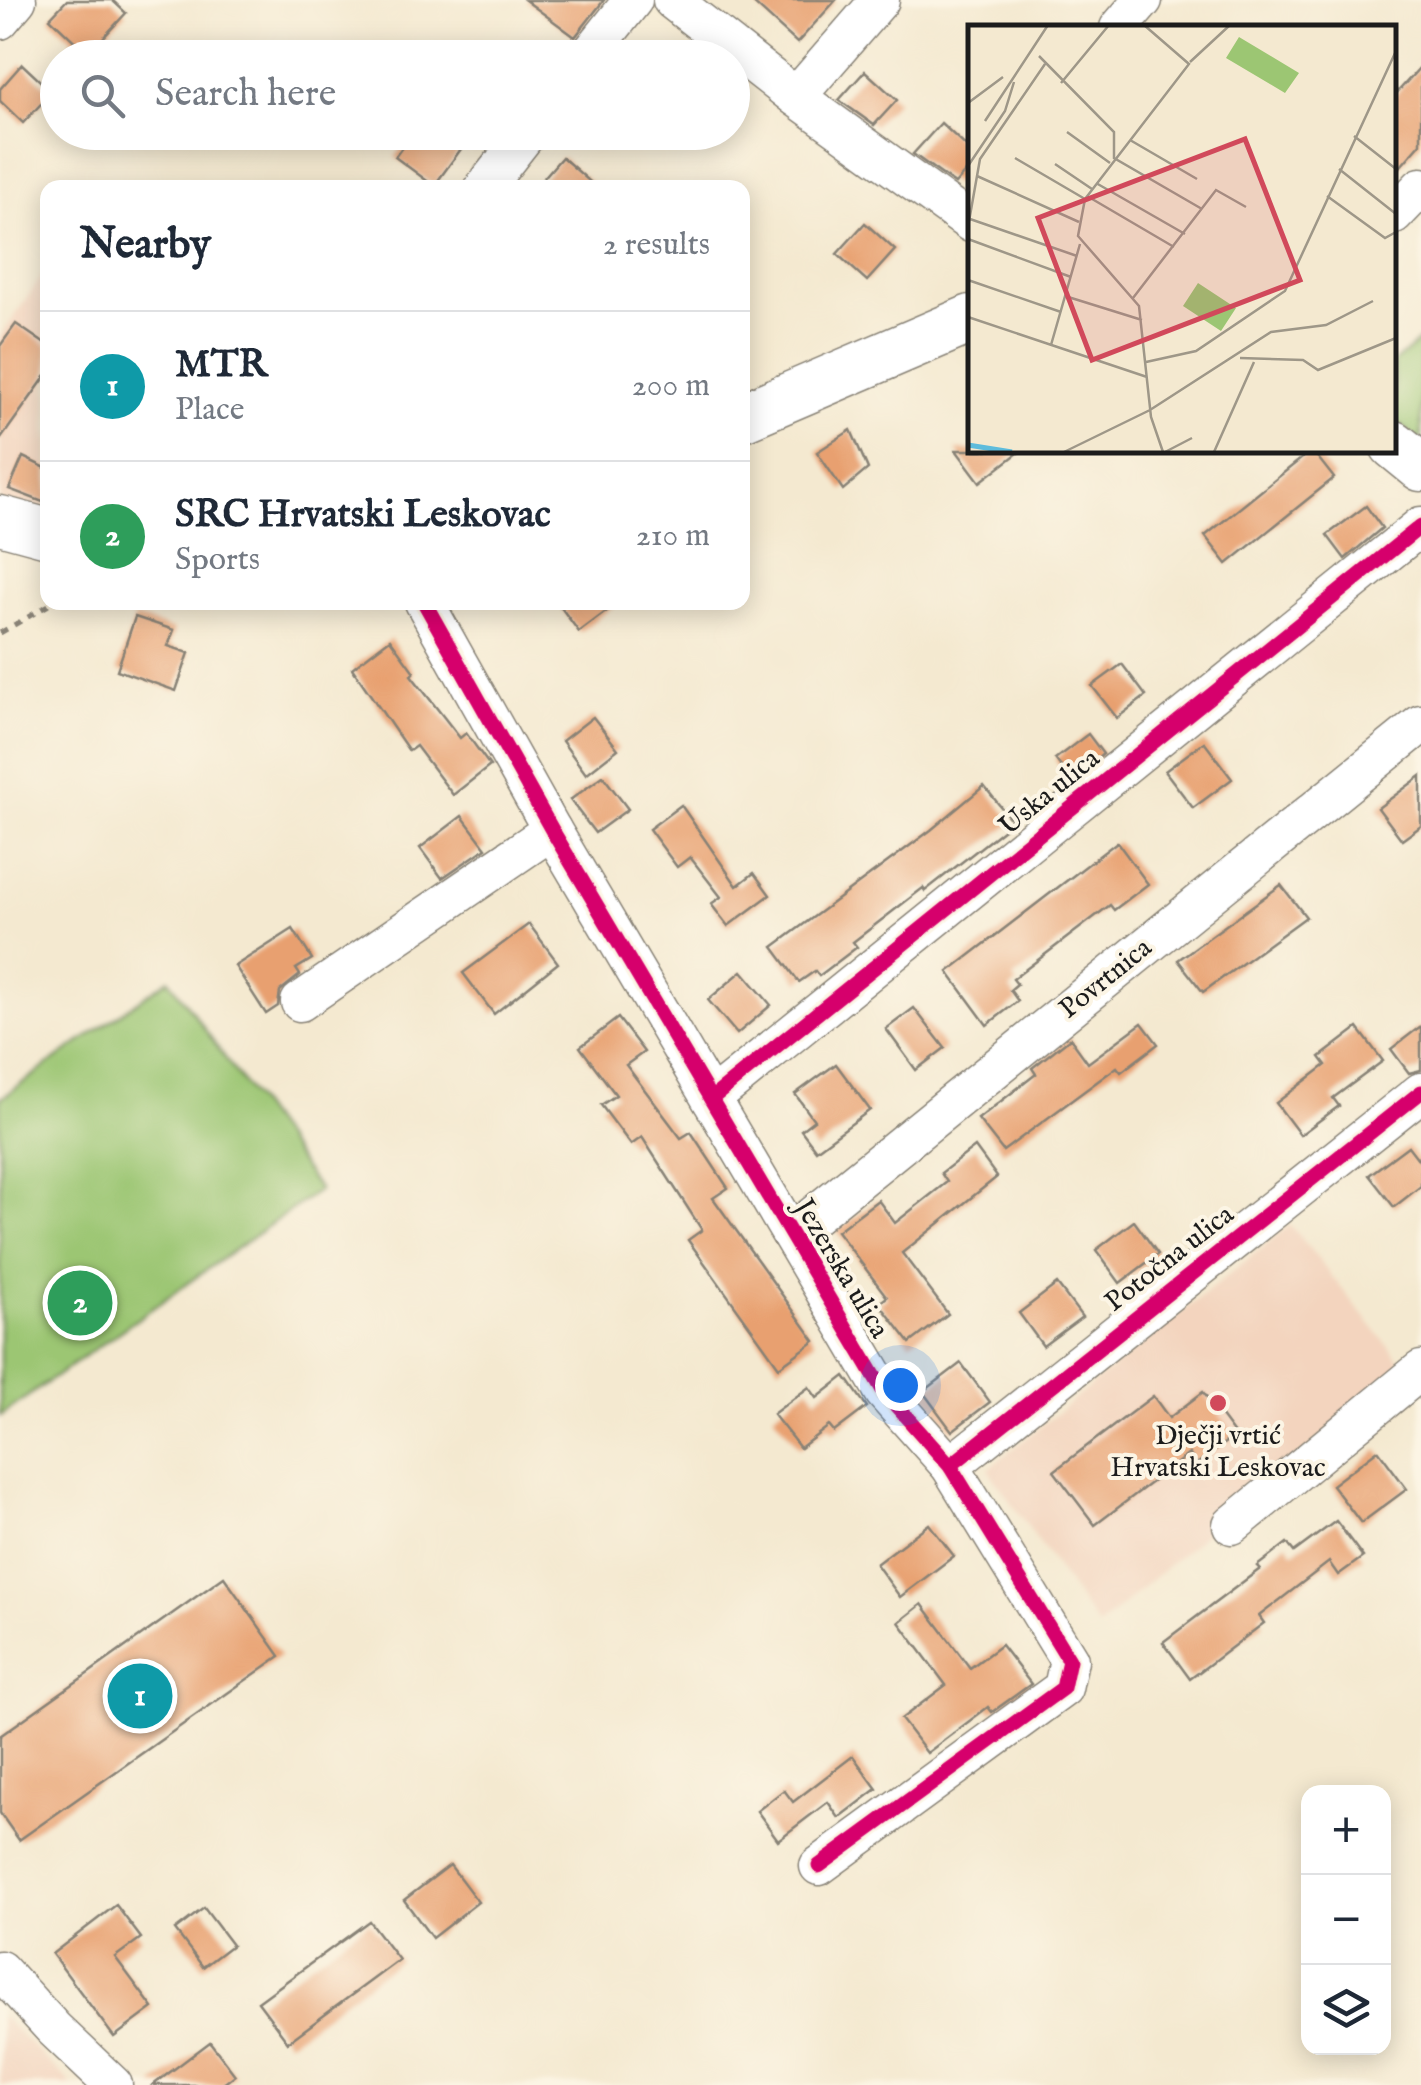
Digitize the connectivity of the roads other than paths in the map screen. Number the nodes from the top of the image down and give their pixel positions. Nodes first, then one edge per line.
1 (17, 0) edge
2 (633, 0) edge
3 (672, 0) edge
4 (880, 0) edge
5 (1143, 0) edge
6 (0, 20) edge
7 (1122, 25) edge
8 (601, 40) edge
9 (723, 40) edge
10 (750, 61) edge
11 (796, 97) junction
12 (514, 150) edge
13 (490, 180) edge
14 (1421, 187) edge
15 (967, 213) edge
16 (1396, 213) edge
17 (968, 320) edge
18 (750, 414) edge
19 (1396, 446) edge
20 (1421, 467) edge
21 (0, 520) edge
22 (1421, 526) edge
23 (40, 531) edge
24 (428, 610) edge
25 (1421, 724) edge
26 (552, 830) junction
27 (300, 1002) dead end
28 (1421, 1092) edge
29 (711, 1099) junction
30 (791, 1234) junction
31 (1421, 1370) edge
32 (950, 1466) junction
33 (1232, 1525) dead end
34 (819, 1866) dead end
35 (0, 1970) edge
36 (112, 2085) edge

1 - 6 street
2 - 8 street
3 - 9 street
4 - 11 street
5 - 7 street
10 - 11 street
11 - 15 street
12 - 13 street
14 - 16 street
17 - 18 main road
19 - 20 main road
21 - 23 main road
22 - 29 street, Uska ulica
24 - 26 street, Jezerska ulica
25 - 30 street, Povrtnica
26 - 27 street
26 - 29 street, Jezerska ulica
28 - 32 street, Potočna ulica
29 - 30 street, Jezerska ulica
30 - 32 street, Jezerska ulica
31 - 33 street
32 - 34 street, Jezerska ulica
35 - 36 street

